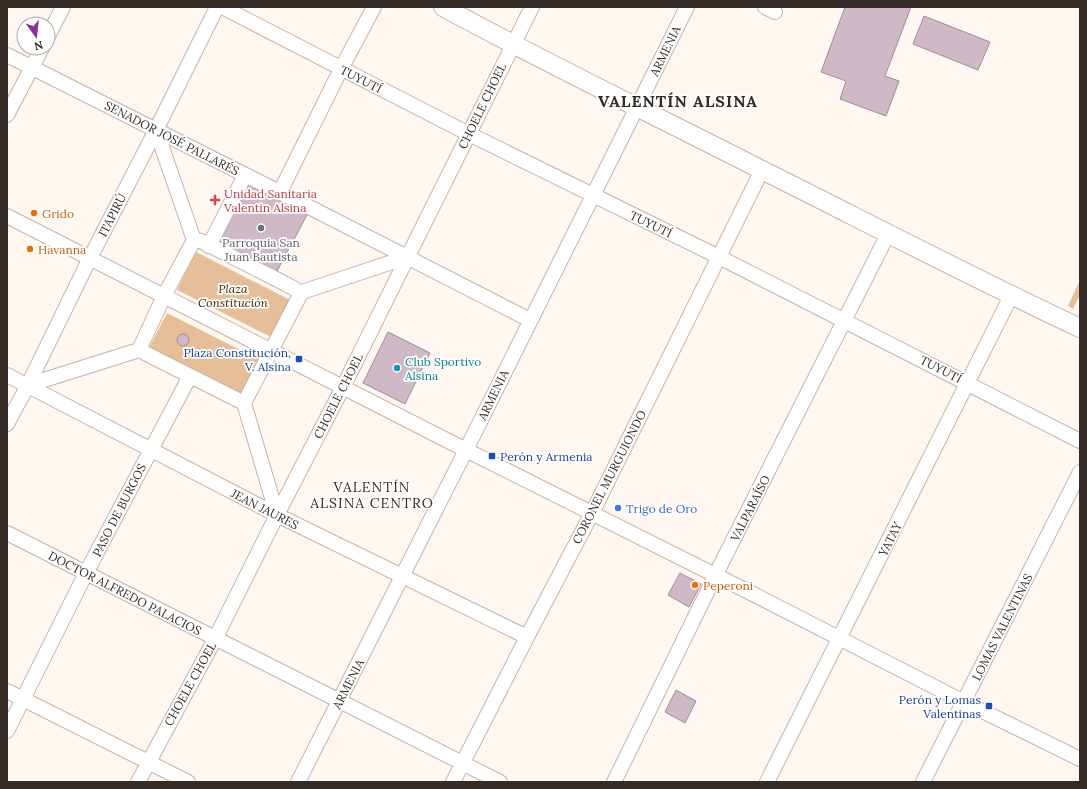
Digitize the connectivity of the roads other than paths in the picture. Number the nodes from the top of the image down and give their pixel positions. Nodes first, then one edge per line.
1 (63, 7) edge
2 (217, 7) edge
3 (222, 7) edge
4 (374, 7) edge
5 (443, 7) edge
6 (532, 7) edge
7 (687, 7) edge
8 (56, 21) edge
9 (513, 45) junction
10 (7, 55) edge
11 (38, 56) edge
12 (32, 67) junction
13 (341, 69) junction
14 (637, 108) junction
15 (7, 115) edge
16 (156, 130) junction
17 (469, 134) junction
18 (762, 170) junction
19 (245, 175) junction
20 (280, 192) junction
21 (592, 195) junction
22 (7, 216) edge
23 (888, 234) junction
24 (194, 240) junction
25 (209, 246) junction
26 (408, 257) junction
27 (719, 257) junction
28 (90, 258) junction
29 (299, 293) junction
30 (164, 296) junction
31 (1011, 296) junction
32 (530, 320) junction
33 (844, 321) junction
34 (1080, 328) edge
35 (139, 350) junction
36 (271, 350) junction
37 (7, 375) edge
38 (190, 376) junction
39 (968, 383) junction
40 (28, 385) junction
41 (343, 387) junction
42 (244, 403) junction
43 (7, 424) edge
44 (1080, 441) edge
45 (151, 449) junction
46 (466, 450) junction
47 (1080, 472) edge
48 (592, 513) junction
49 (276, 515) junction
50 (7, 533) edge
51 (86, 573) junction
52 (402, 576) junction
53 (715, 576) junction
54 (527, 637) junction
55 (215, 639) junction
56 (840, 639) junction
57 (7, 691) edge
58 (23, 699) junction
59 (340, 701) junction
60 (964, 702) junction
61 (7, 731) edge
62 (1080, 758) edge
63 (148, 762) junction
64 (462, 763) junction
65 (138, 782) edge
66 (188, 782) edge
67 (298, 782) edge
68 (453, 782) edge
69 (500, 782) edge
70 (614, 782) edge
71 (767, 782) edge
72 (923, 782) edge

1 - 8 street
2 - 16 street, ITAPIRÚ
3 - 13 street, TUYUTÍ
4 - 13 street
5 - 9 main road
6 - 9 street, CHOELE CHOEL
7 - 14 street, ARMENIA
9 - 14 main road
9 - 17 street, CHOELE CHOEL
10 - 12 street, SENADOR JOSÉ PALLARÉS
11 - 12 street
12 - 15 street
12 - 16 street, SENADOR JOSÉ PALLARÉS
13 - 17 street, TUYUTÍ
13 - 20 street
14 - 18 main road
14 - 21 street, ARMENIA
16 - 19 street, SENADOR JOSÉ PALLARÉS
16 - 24 street
16 - 28 street, ITAPIRÚ
17 - 21 street, TUYUTÍ
17 - 26 street, CHOELE CHOEL
18 - 23 main road
18 - 27 street, CORONEL MURGUIONDO
19 - 20 street, SENADOR JOSÉ PALLARÉS
19 - 25 street
20 - 26 street, SENADOR JOSÉ PALLARÉS
21 - 27 street, TUYUTÍ
21 - 32 street, ARMENIA
22 - 28 street
23 - 31 main road
23 - 33 street, VALPARAÍSO
24 - 25 street
24 - 30 street
25 - 29 street
26 - 29 street
26 - 32 street, SENADOR JOSÉ PALLARÉS
26 - 41 street, CHOELE CHOEL
27 - 33 street, TUYUTÍ
27 - 48 street, CORONEL MURGUIONDO
28 - 30 street
28 - 40 street, ITAPIRÚ
29 - 36 street
30 - 35 street
30 - 36 street
31 - 34 main road
31 - 39 street, YATAY
32 - 46 street, ARMENIA
33 - 39 street, TUYUTÍ
33 - 53 street, VALPARAÍSO
35 - 38 street
35 - 40 street
36 - 41 street
36 - 42 street
37 - 40 street, JEAN JAURES
38 - 42 street
38 - 45 street, PASO DE BURGOS
39 - 44 street, TUYUTÍ
39 - 56 street, YATAY
40 - 43 street, ITAPIRÚ
40 - 45 street, JEAN JAURES
41 - 46 street
41 - 49 street, CHOELE CHOEL
42 - 49 street
45 - 49 street, JEAN JAURES
45 - 51 street, PASO DE BURGOS
46 - 48 street
46 - 52 street, ARMENIA
47 - 60 street, LOMAS VALENTINAS
48 - 53 street
48 - 54 street, CORONEL MURGUIONDO
49 - 52 street, JEAN JAURES
49 - 55 street, CHOELE CHOEL
50 - 51 street, DOCTOR ALFREDO PALACIOS
51 - 55 street, DOCTOR ALFREDO PALACIOS
51 - 58 street, PASO DE BURGOS
52 - 54 street, JEAN JAURES
52 - 59 street, ARMENIA
53 - 56 street
53 - 70 street, VALPARAÍSO
54 - 64 street, CORONEL MURGUIONDO
55 - 59 street, DOCTOR ALFREDO PALACIOS
55 - 63 street, CHOELE CHOEL
56 - 60 street
56 - 71 street, YATAY
57 - 58 street
58 - 61 street, PASO DE BURGOS
58 - 63 street
59 - 64 street, DOCTOR ALFREDO PALACIOS
59 - 67 street, ARMENIA
60 - 62 street
60 - 72 street, LOMAS VALENTINAS
63 - 65 street, CHOELE CHOEL
63 - 66 street
64 - 68 street, CORONEL MURGUIONDO
64 - 69 street, DOCTOR ALFREDO PALACIOS

